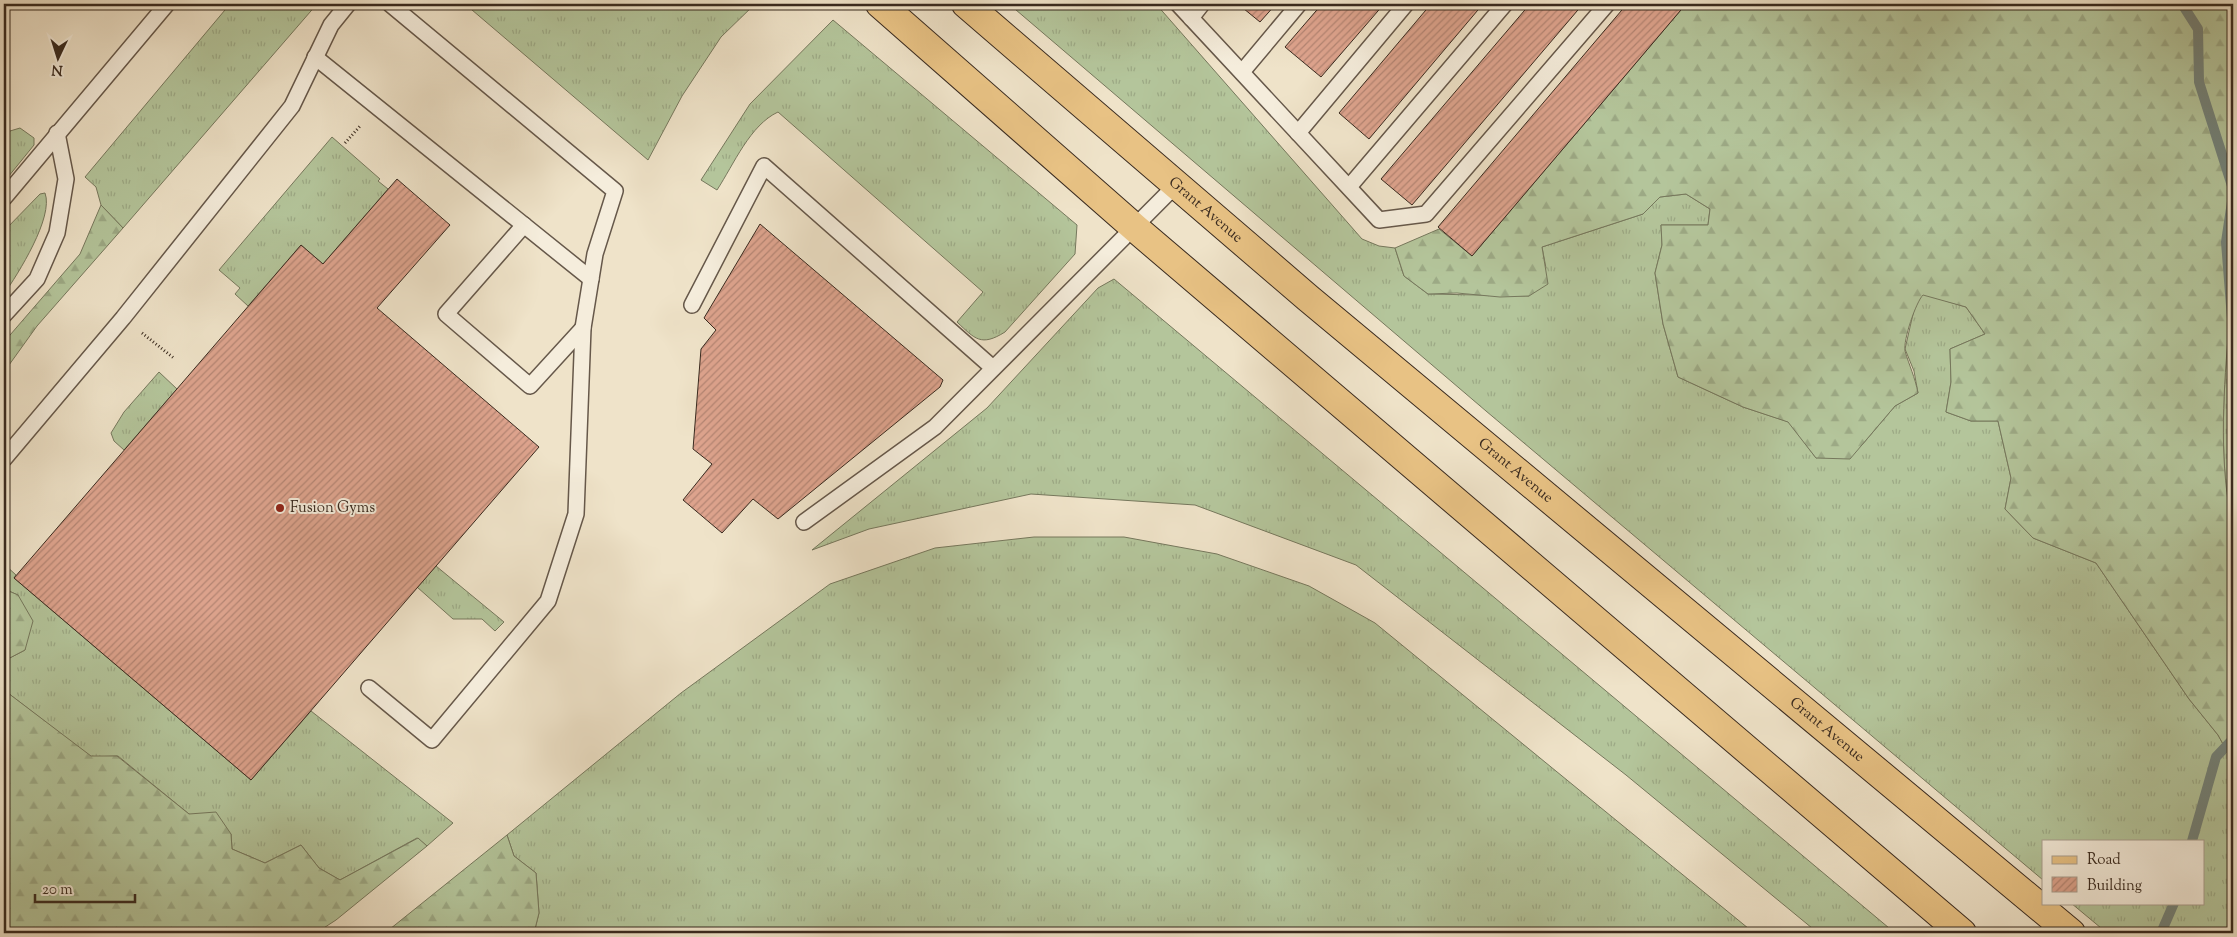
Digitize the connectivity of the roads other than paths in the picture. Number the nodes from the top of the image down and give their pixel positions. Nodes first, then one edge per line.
1 (167, 4) edge
2 (348, 4) edge
3 (390, 4) edge
4 (880, 4) edge
5 (1178, 4) edge
6 (1202, 4) edge
7 (1299, 4) edge
8 (1406, 4) edge
9 (1505, 4) edge
10 (1607, 4) edge
11 (969, 5) edge
12 (1190, 18) junction
13 (315, 57) junction
14 (1242, 72) junction
15 (57, 132) junction
16 (1298, 133) junction
17 (1175, 186) junction
18 (1349, 187) junction
19 (4, 198) edge
20 (524, 225) junction
21 (1135, 228) junction
22 (591, 279) junction
23 (692, 305) dead end
24 (4, 316) edge
25 (582, 328) junction
26 (993, 368) junction
27 (4, 459) edge
28 (804, 522) dead end
29 (369, 688) dead end
30 (1962, 933) edge
31 (2071, 933) edge

1 - 15 lane
2 - 13 lane
3 - 22 lane
4 - 21 main road
5 - 12 lane
6 - 12 lane
7 - 14 lane
8 - 16 lane
9 - 18 lane
10 - 18 lane
11 - 17 main road, Grant Avenue
12 - 14 lane
13 - 20 lane
13 - 27 lane
14 - 16 lane
15 - 19 lane
15 - 24 lane
16 - 18 lane
17 - 21 lane
17 - 31 main road, Grant Avenue
20 - 22 lane
20 - 25 lane
21 - 26 lane
21 - 30 main road
22 - 25 lane
23 - 26 lane
25 - 29 lane
26 - 28 lane

